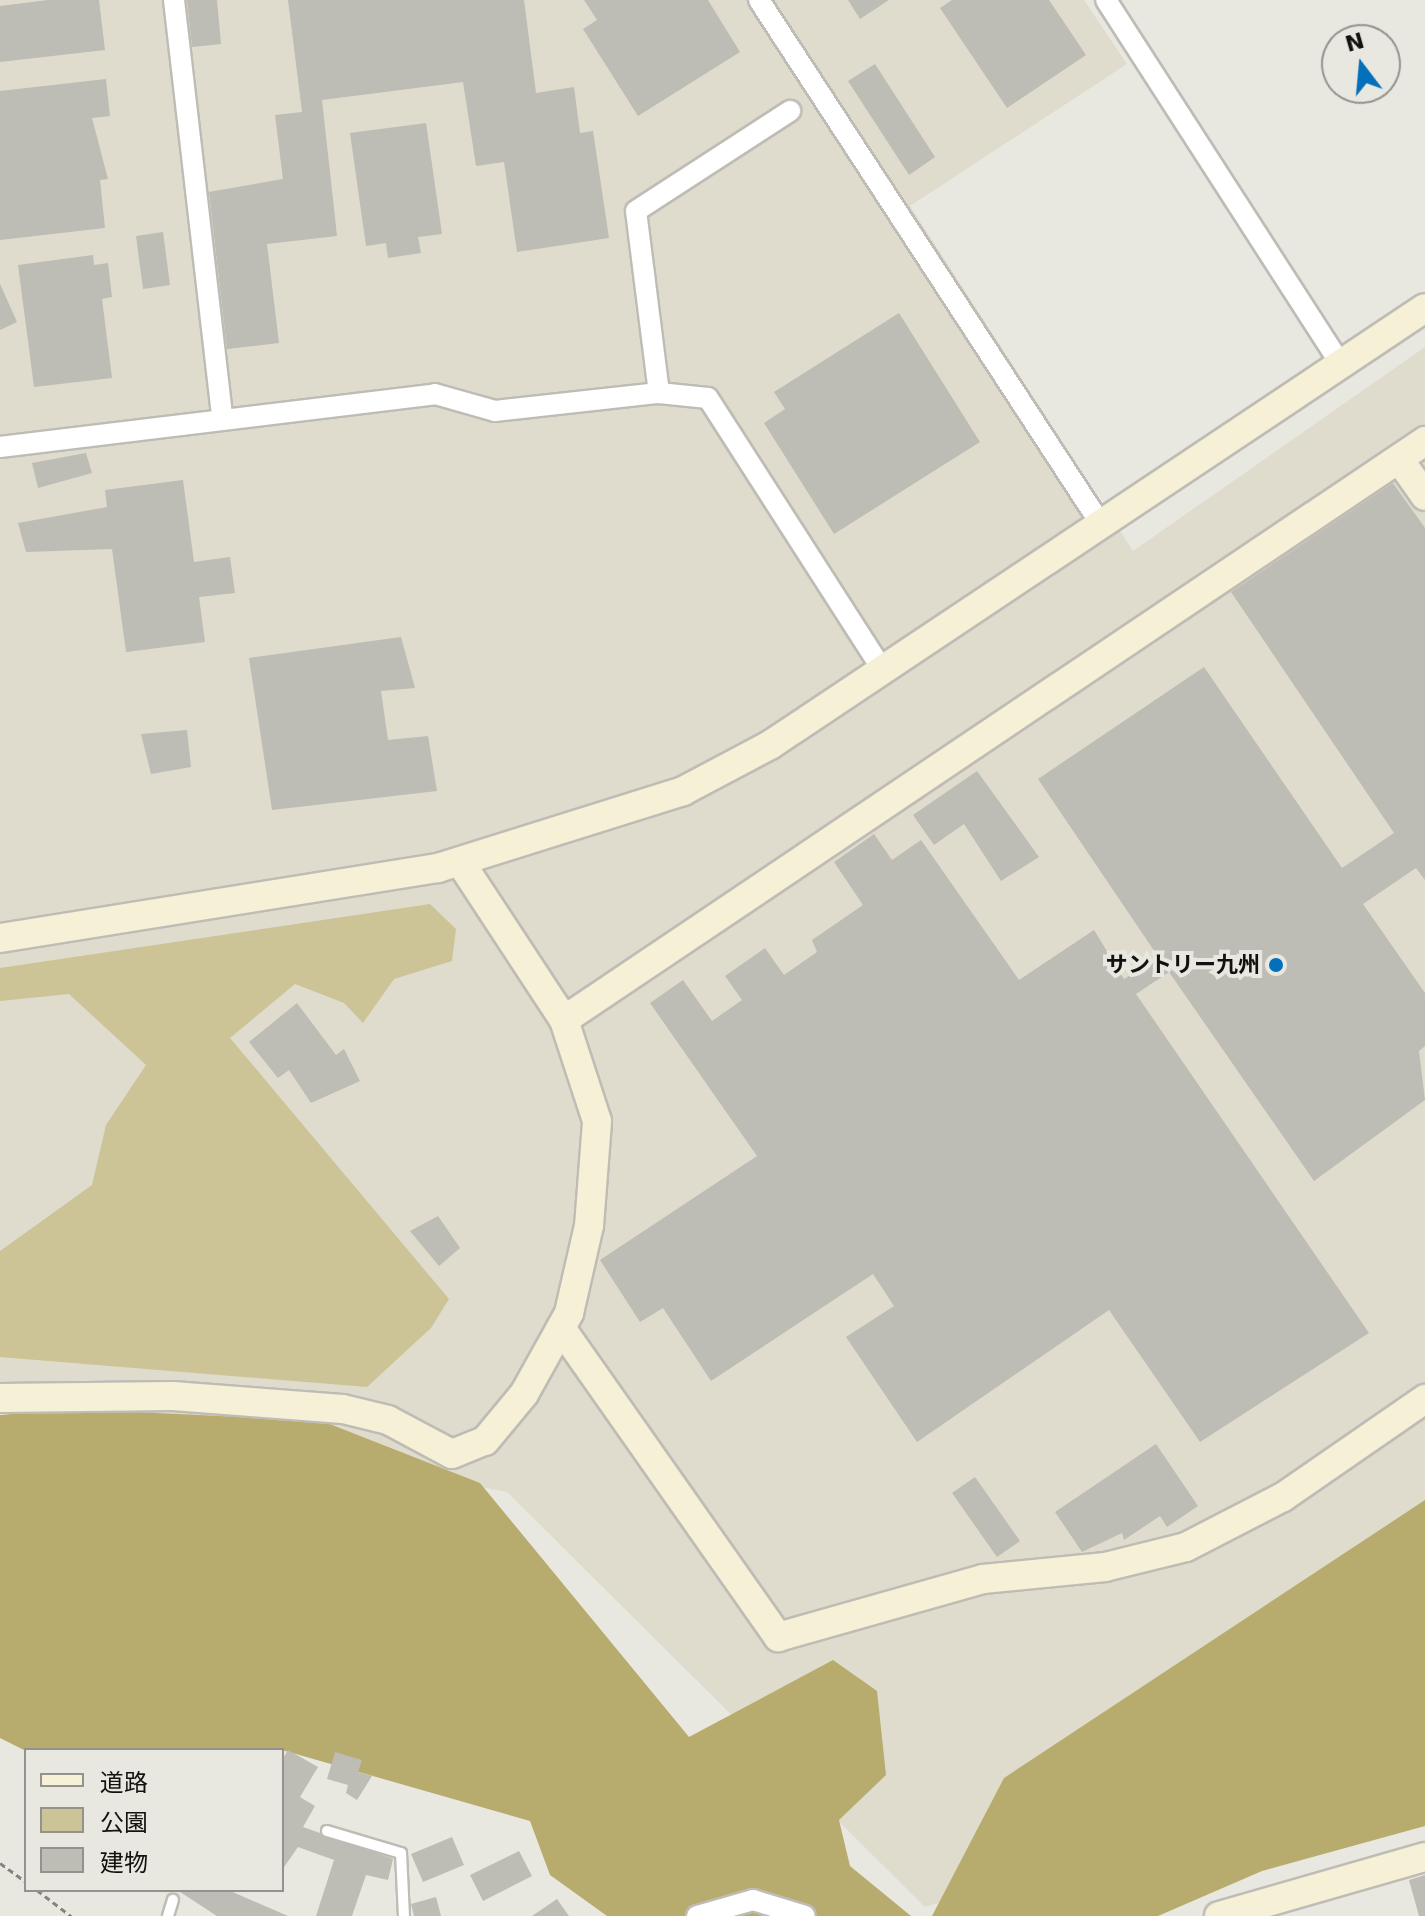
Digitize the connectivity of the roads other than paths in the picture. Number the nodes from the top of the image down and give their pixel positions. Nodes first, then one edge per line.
1 (174, 0) edge
2 (759, 0) edge
3 (1106, 0) edge
4 (790, 111) dead end
5 (1425, 308) edge
6 (1341, 364) junction
7 (659, 393) junction
8 (222, 418) junction
9 (1425, 441) edge
10 (0, 447) edge
11 (1399, 459) junction
12 (1425, 496) edge
13 (1102, 526) junction
14 (883, 671) junction
15 (461, 863) junction
16 (0, 938) edge
17 (564, 1020) junction
18 (561, 1328) junction
19 (0, 1398) edge
20 (1425, 1399) edge
21 (327, 1831) dead end
22 (1425, 1857) edge
23 (173, 1900) dead end
24 (168, 1916) edge
25 (404, 1916) edge
26 (697, 1916) edge
27 (805, 1916) edge
28 (1219, 1916) edge

1 - 8 street
2 - 13 street
3 - 6 street
4 - 7 street
5 - 6 street
6 - 13 street
7 - 8 street
7 - 14 street
8 - 10 street
9 - 11 street
11 - 12 street
11 - 17 street
13 - 14 street
14 - 15 street
15 - 16 street
15 - 17 street
17 - 18 street
18 - 19 street
18 - 20 street
21 - 25 lane
22 - 28 street
23 - 24 lane
26 - 27 street

